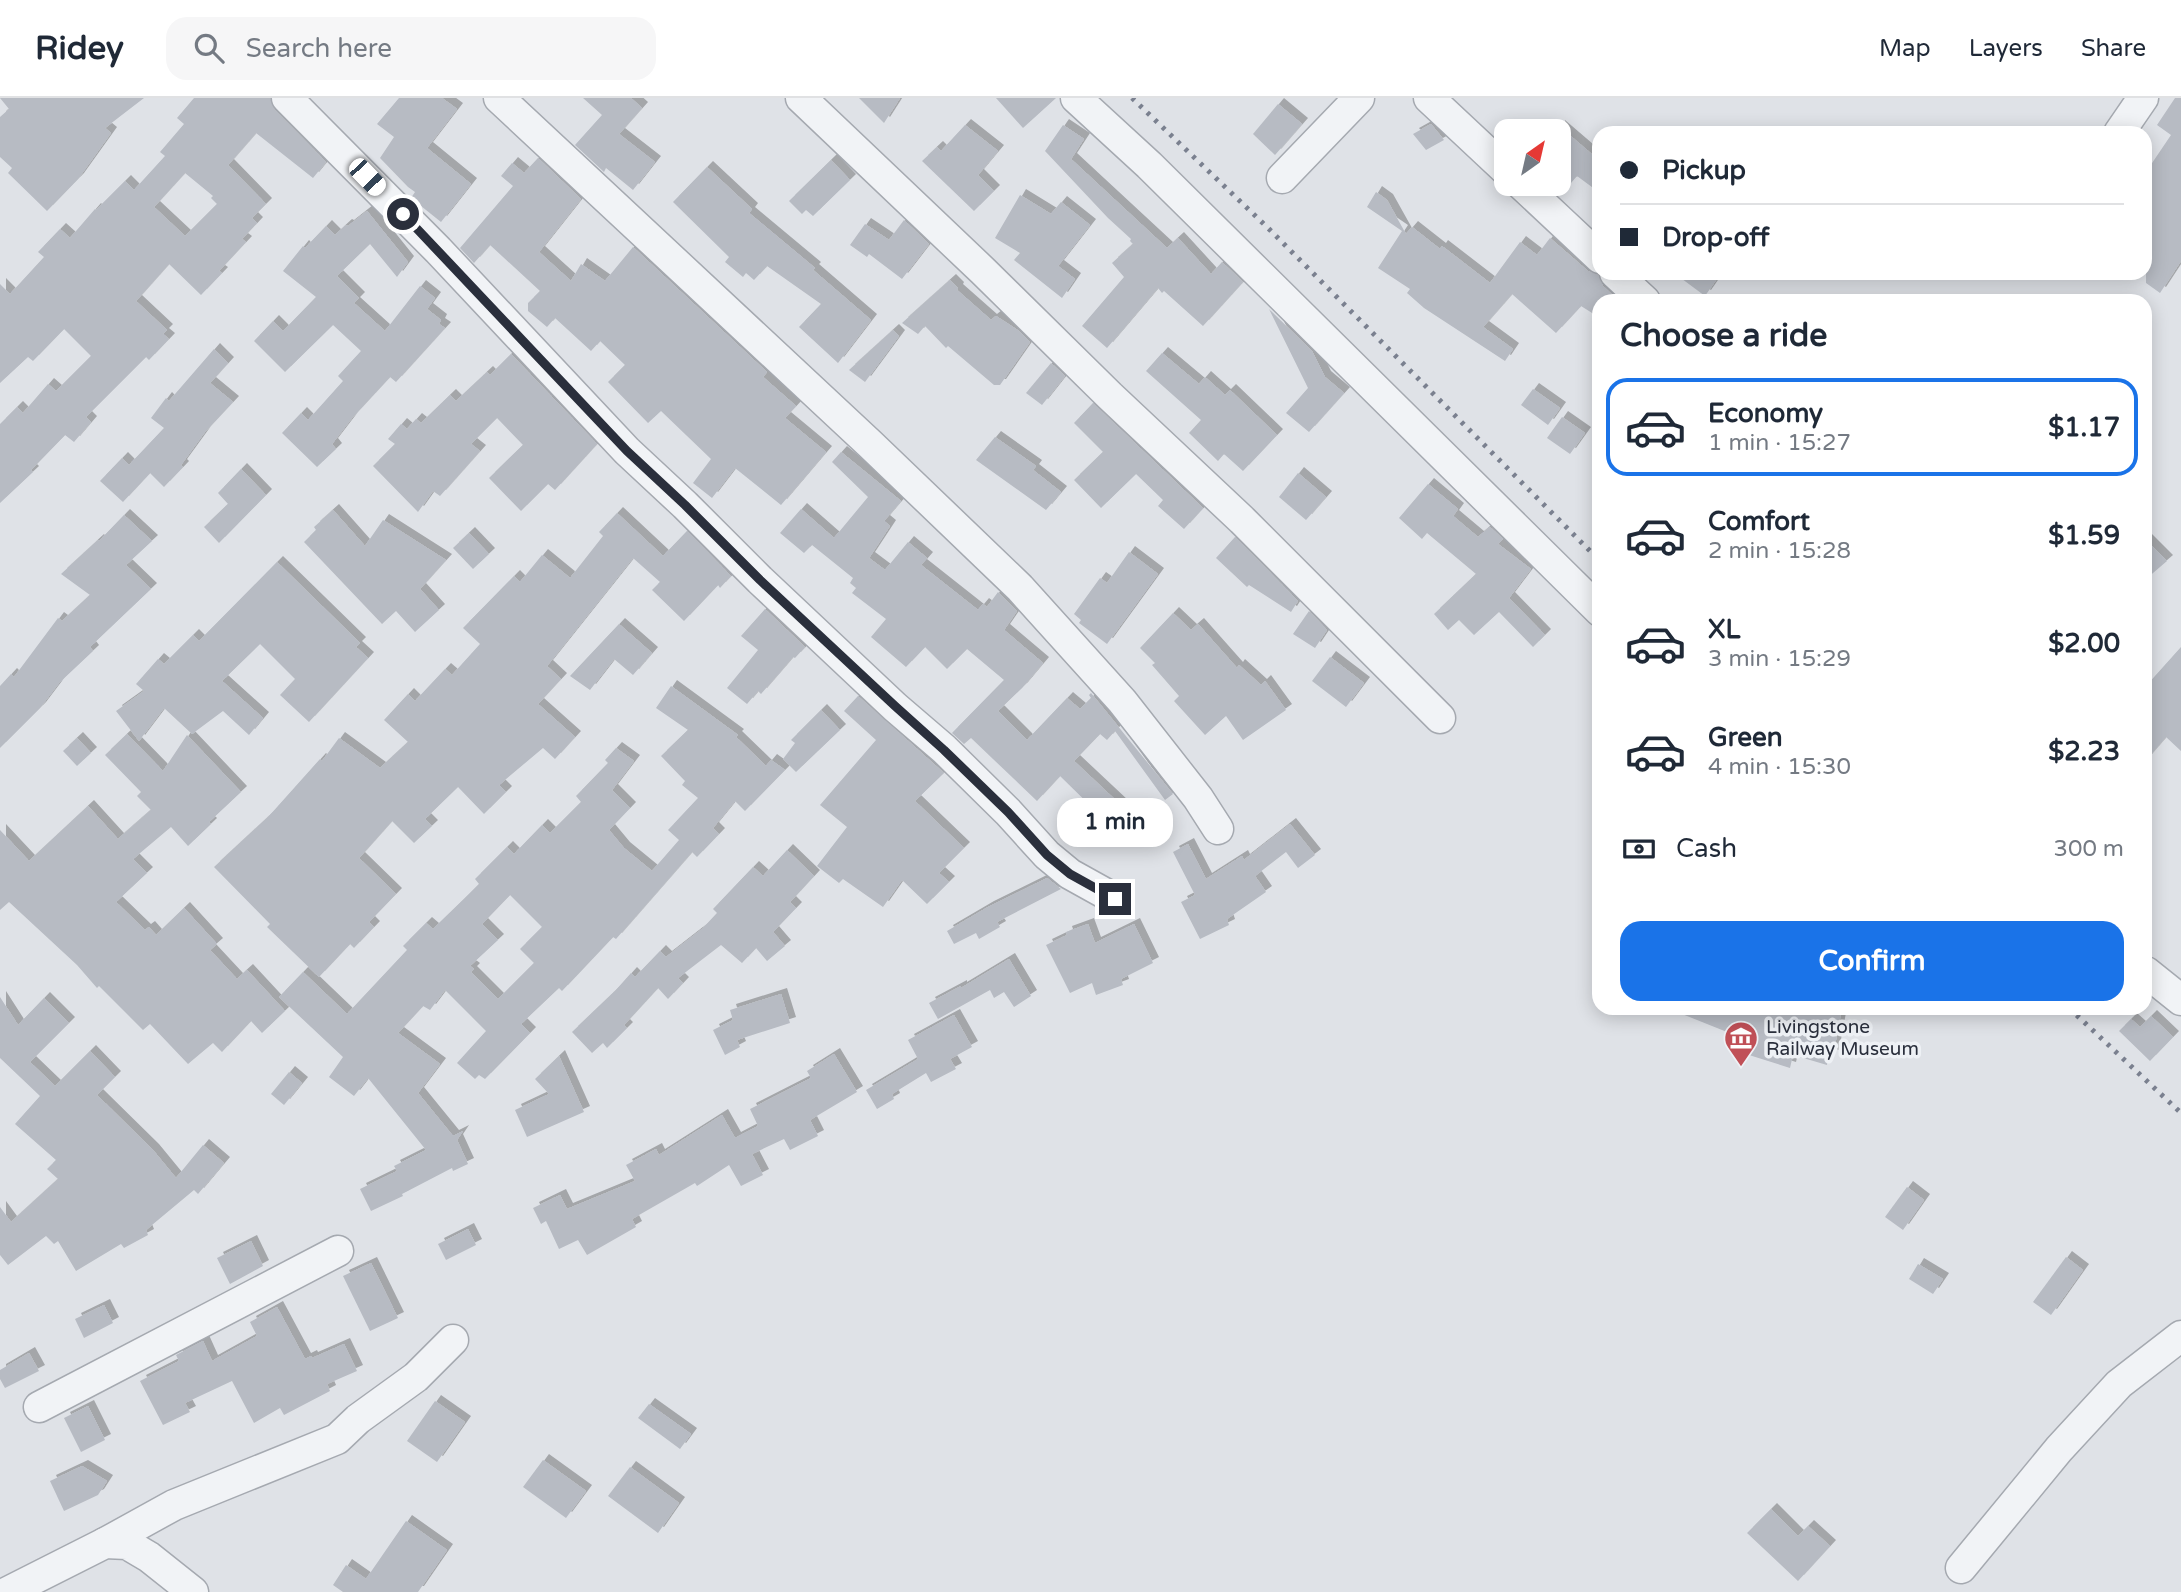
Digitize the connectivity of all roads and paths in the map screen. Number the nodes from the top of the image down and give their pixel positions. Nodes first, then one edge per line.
1 (287, 98) edge
2 (499, 98) edge
3 (800, 98) edge
4 (1076, 98) edge
5 (1359, 98) edge
6 (1429, 98) edge
7 (2143, 98) edge
8 (2124, 126) edge
9 (1494, 159) edge
10 (1282, 178) dead end
11 (1534, 196) edge
12 (1592, 251) edge
13 (1622, 280) edge
14 (1638, 294) edge
15 (1592, 603) edge
16 (1440, 718) dead end
17 (1218, 828) dead end
18 (1115, 899) dead end
19 (2152, 977) edge
20 (2181, 1000) edge
21 (338, 1251) dead end
22 (2181, 1336) edge
23 (453, 1340) dead end
24 (39, 1407) dead end
25 (104, 1543) junction
26 (1961, 1568) dead end
27 (8, 1592) edge
28 (193, 1592) edge

1 - 18 street
2 - 17 street
3 - 16 street
4 - 15 street
5 - 10 street
6 - 9 street
7 - 8 street
11 - 12 street
13 - 14 street
19 - 20 street
21 - 24 street
22 - 26 street
23 - 25 street
25 - 27 street
25 - 28 street

